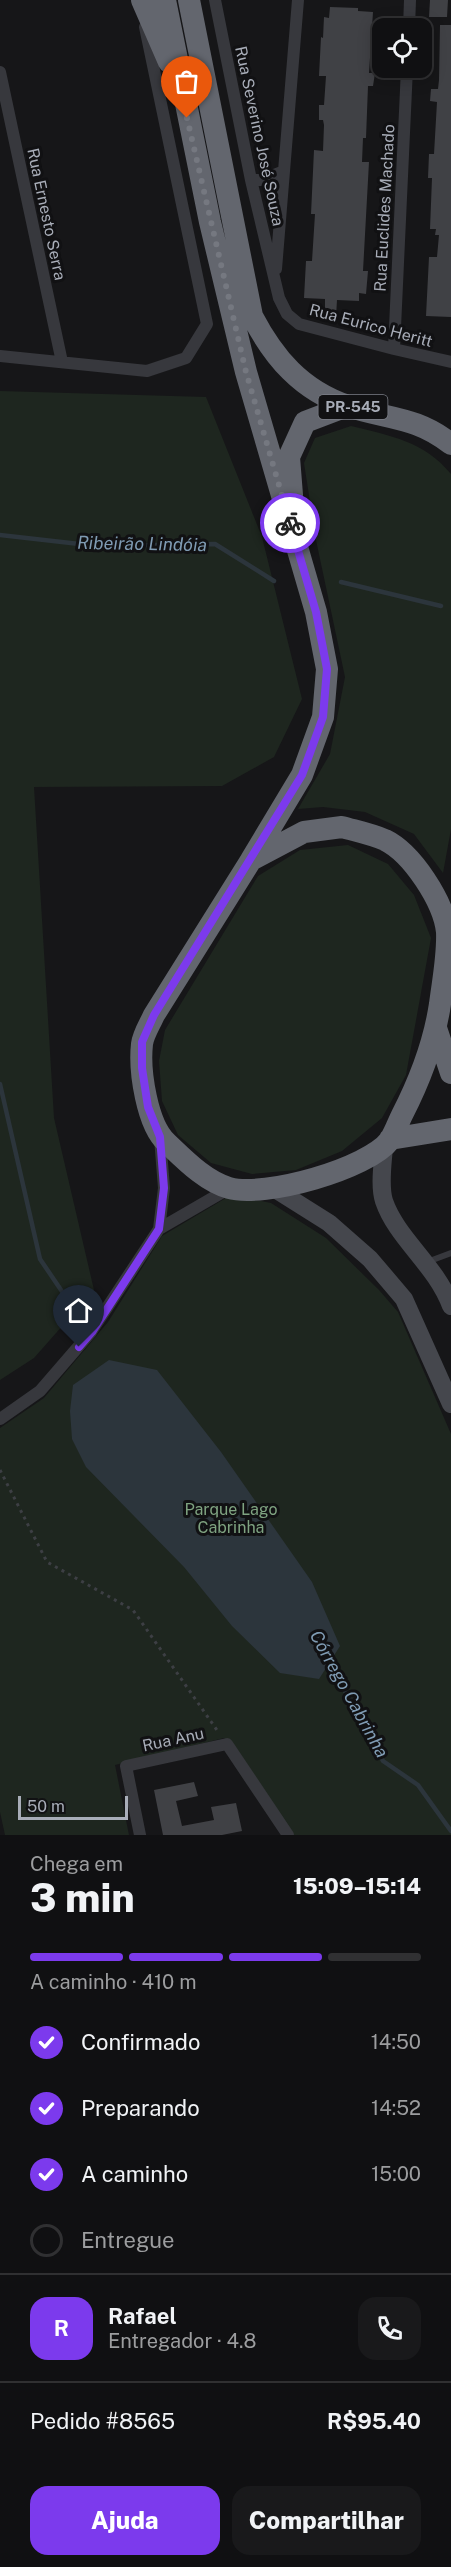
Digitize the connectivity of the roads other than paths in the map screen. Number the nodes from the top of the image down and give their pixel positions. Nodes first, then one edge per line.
1 (141, 0) edge
2 (165, 0) edge
3 (189, 0) edge
4 (215, 0) edge
5 (298, 0) edge
6 (410, 0) edge
7 (409, 18) edge
8 (0, 72) edge
9 (407, 78) edge
10 (193, 137) junction
11 (284, 171) junction
12 (251, 180) junction
13 (275, 279) junction
14 (394, 350) junction
15 (0, 357) edge
16 (62, 362) junction
17 (451, 362) edge
18 (347, 406) junction
19 (451, 444) edge
20 (298, 551) junction
21 (252, 860) junction
22 (449, 919) edge
23 (436, 1029) junction
24 (451, 1073) edge
25 (451, 1129) edge
26 (160, 1137) junction
27 (387, 1143) junction
28 (229, 1188) junction
29 (275, 1189) junction
30 (159, 1229) junction
31 (451, 1253) edge
32 (426, 1262) junction
33 (451, 1306) edge
34 (451, 1404) edge
35 (0, 1419) edge
36 (140, 1835) edge
37 (288, 1835) edge

1 - 10 highway
1 - 16 street
2 - 10 highway
3 - 18 highway, PR-545
4 - 12 street, Rua Severino José Souza
5 - 11 street
6 - 7 street
8 - 16 street, Rua Ernesto Serra
9 - 14 street, Rua Euclides Machado
10 - 20 highway
11 - 12 street
11 - 13 street
12 - 13 street, Rua Severino José Souza
13 - 14 street, Rua Eurico Heritt
14 - 17 street, Rua Eurico Heritt
15 - 16 street
18 - 19 highway, PR-545
18 - 20 highway
20 - 21 highway
21 - 22 highway
21 - 26 highway
22 - 23 highway
23 - 24 highway
23 - 27 highway
25 - 27 highway
26 - 28 highway
26 - 30 street
27 - 29 highway
27 - 32 street
28 - 29 highway
28 - 30 street
29 - 34 street
30 - 35 street
31 - 32 lane
32 - 33 street
36 - 37 street, Rua Anu

